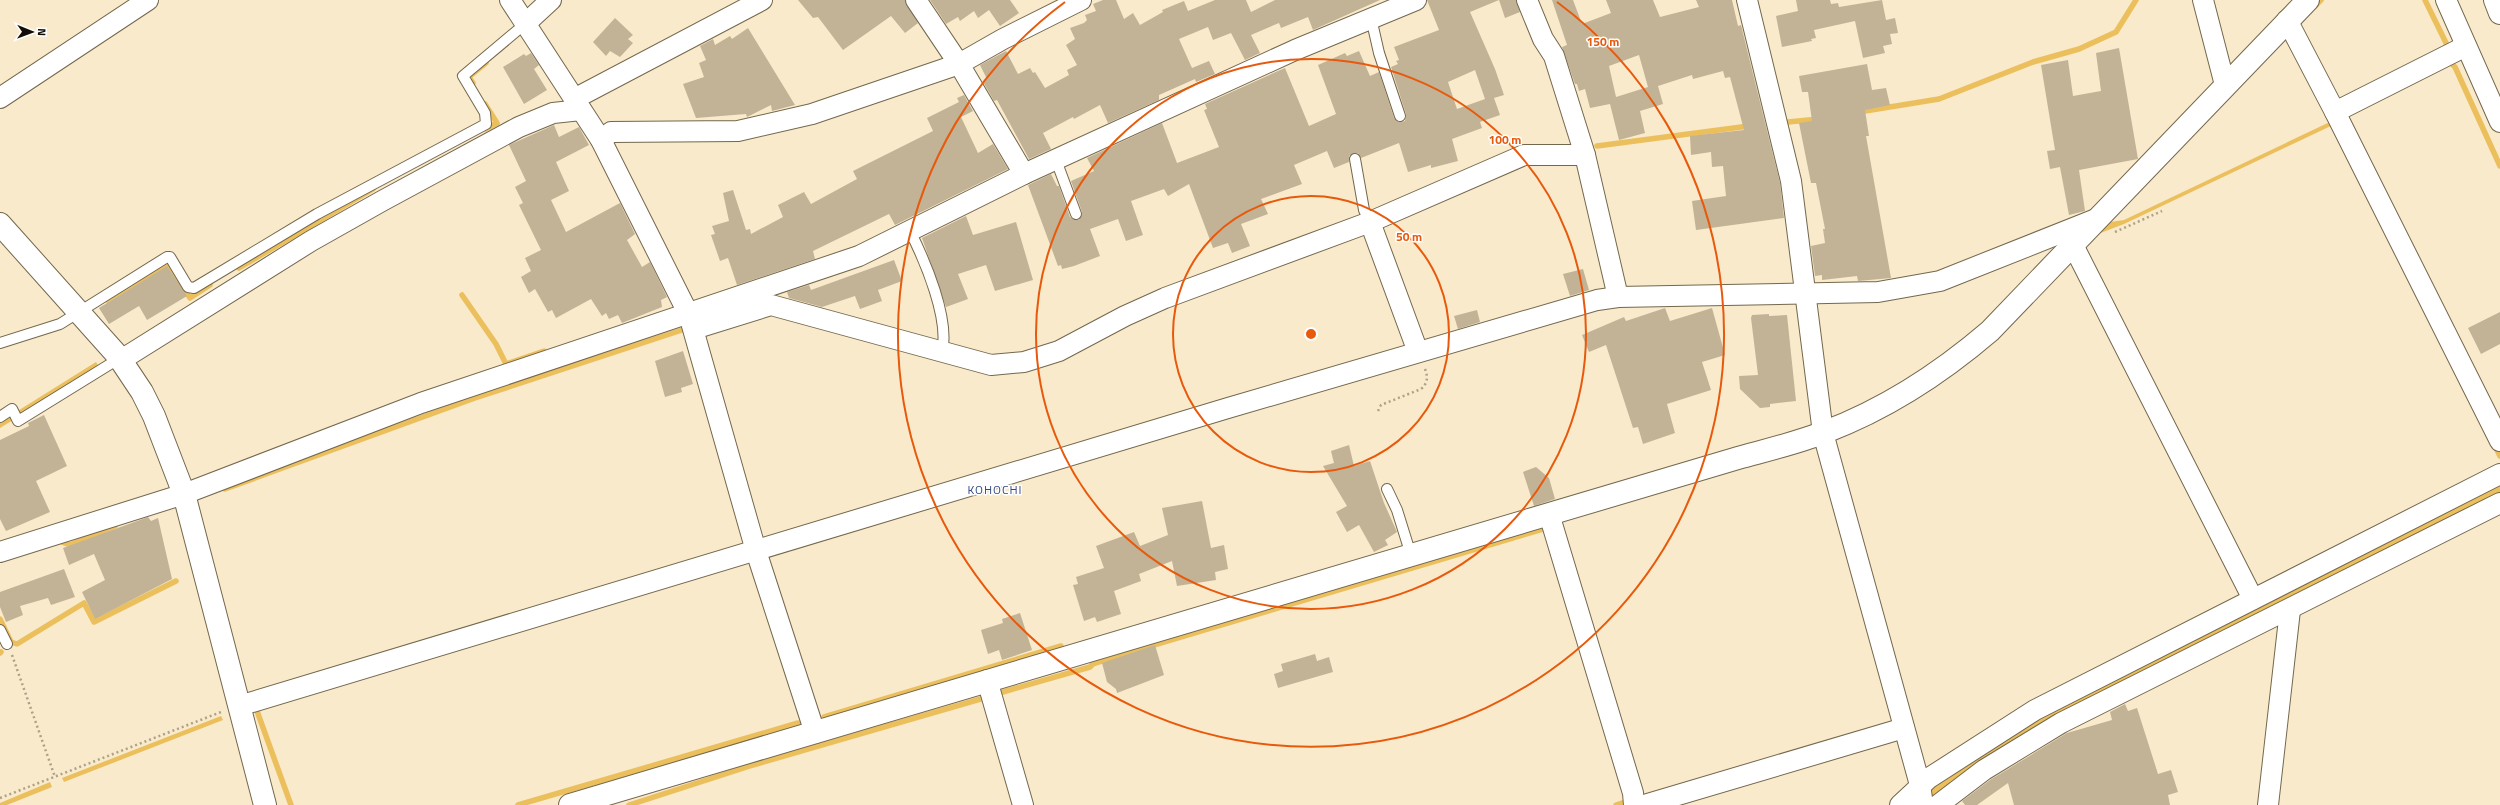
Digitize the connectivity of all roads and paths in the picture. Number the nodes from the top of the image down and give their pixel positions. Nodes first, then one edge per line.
1 (148, 0) edge
2 (510, 0) edge
3 (551, 0) edge
4 (762, 0) edge
5 (916, 0) edge
6 (1081, 0) edge
7 (1416, 0) edge
8 (1527, 0) edge
9 (1746, 0) edge
10 (2203, 0) edge
11 (2308, 0) edge
12 (2446, 0) edge
13 (2495, 0) edge
14 (2500, 13) edge
15 (1372, 18) junction
16 (2287, 20) junction
17 (525, 24) junction
18 (2466, 46) junction
19 (959, 64) junction
20 (2226, 85) junction
21 (0, 98) edge
22 (577, 105) junction
23 (2335, 112) junction
24 (1400, 116) dead end
25 (2500, 122) edge
26 (601, 140) junction
27 (1585, 155) junction
28 (1355, 159) dead end
29 (1056, 160) junction
30 (1024, 174) junction
31 (2162, 211) dead end
32 (1076, 214) dead end
33 (1370, 222) junction
34 (0, 224) edge
35 (910, 231) junction
36 (2084, 233) junction
37 (2113, 233) dead end
38 (1805, 294) junction
39 (1618, 297) junction
40 (79, 312) junction
41 (691, 322) junction
42 (0, 343) edge
43 (942, 352) junction
44 (1421, 358) junction
45 (120, 359) junction
46 (1378, 411) dead end
47 (0, 417) edge
48 (1823, 433) junction
49 (2500, 441) edge
50 (2500, 474) edge
51 (1387, 489) dead end
52 (184, 494) junction
53 (2500, 503) edge
54 (1550, 514) junction
55 (756, 551) junction
56 (0, 552) edge
57 (1411, 555) junction
58 (2252, 599) junction
59 (2290, 610) junction
60 (0, 630) edge
61 (7, 644) joint
62 (987, 680) junction
63 (239, 706) junction
64 (1904, 728) junction
65 (815, 733) junction
66 (55, 777) junction
67 (1921, 794) edge
68 (0, 798) edge
69 (265, 805) edge
70 (570, 805) edge
71 (1023, 805) edge
72 (1634, 805) edge
73 (1644, 805) edge
74 (1900, 805) edge
75 (1938, 805) edge
76 (2268, 805) edge

1 - 21 street
2 - 17 street
3 - 17 street
4 - 22 street
5 - 19 street
6 - 19 street
7 - 15 street
8 - 27 street
9 - 38 street
10 - 20 street
11 - 16 main road
12 - 18 street
13 - 14 main road
15 - 24 lane
15 - 29 street
16 - 20 main road
16 - 23 street
17 - 22 street
17 - 40 lane
18 - 23 street
18 - 25 street
19 - 26 street
19 - 30 street
20 - 36 main road
22 - 26 street
22 - 45 street
23 - 49 street
26 - 41 street
27 - 33 street
27 - 39 street
28 - 33 lane
29 - 30 street
29 - 32 lane
30 - 35 street
31 - 37 path
33 - 43 street
33 - 44 street
34 - 40 main road
35 - 41 street
35 - 43 lane
36 - 38 street
36 - 48 main road
36 - 58 street
38 - 39 street
38 - 48 street
39 - 44 street
40 - 42 lane
40 - 45 main road
41 - 43 street
41 - 52 street
41 - 55 street
44 - 46 path
44 - 55 street
45 - 47 lane
45 - 52 main road
48 - 54 main road
48 - 64 street
50 - 58 street
51 - 57 lane
52 - 56 street
52 - 63 main road
53 - 59 street
54 - 57 main road
54 - 72 street
55 - 63 street
55 - 65 street
57 - 62 main road
58 - 67 street
59 - 75 street
59 - 76 street
60 - 61 lane
61 - 66 path
62 - 65 main road
62 - 71 street
63 - 66 path
63 - 69 main road
64 - 67 street
64 - 73 street
65 - 70 main road
66 - 68 path
67 - 74 street

